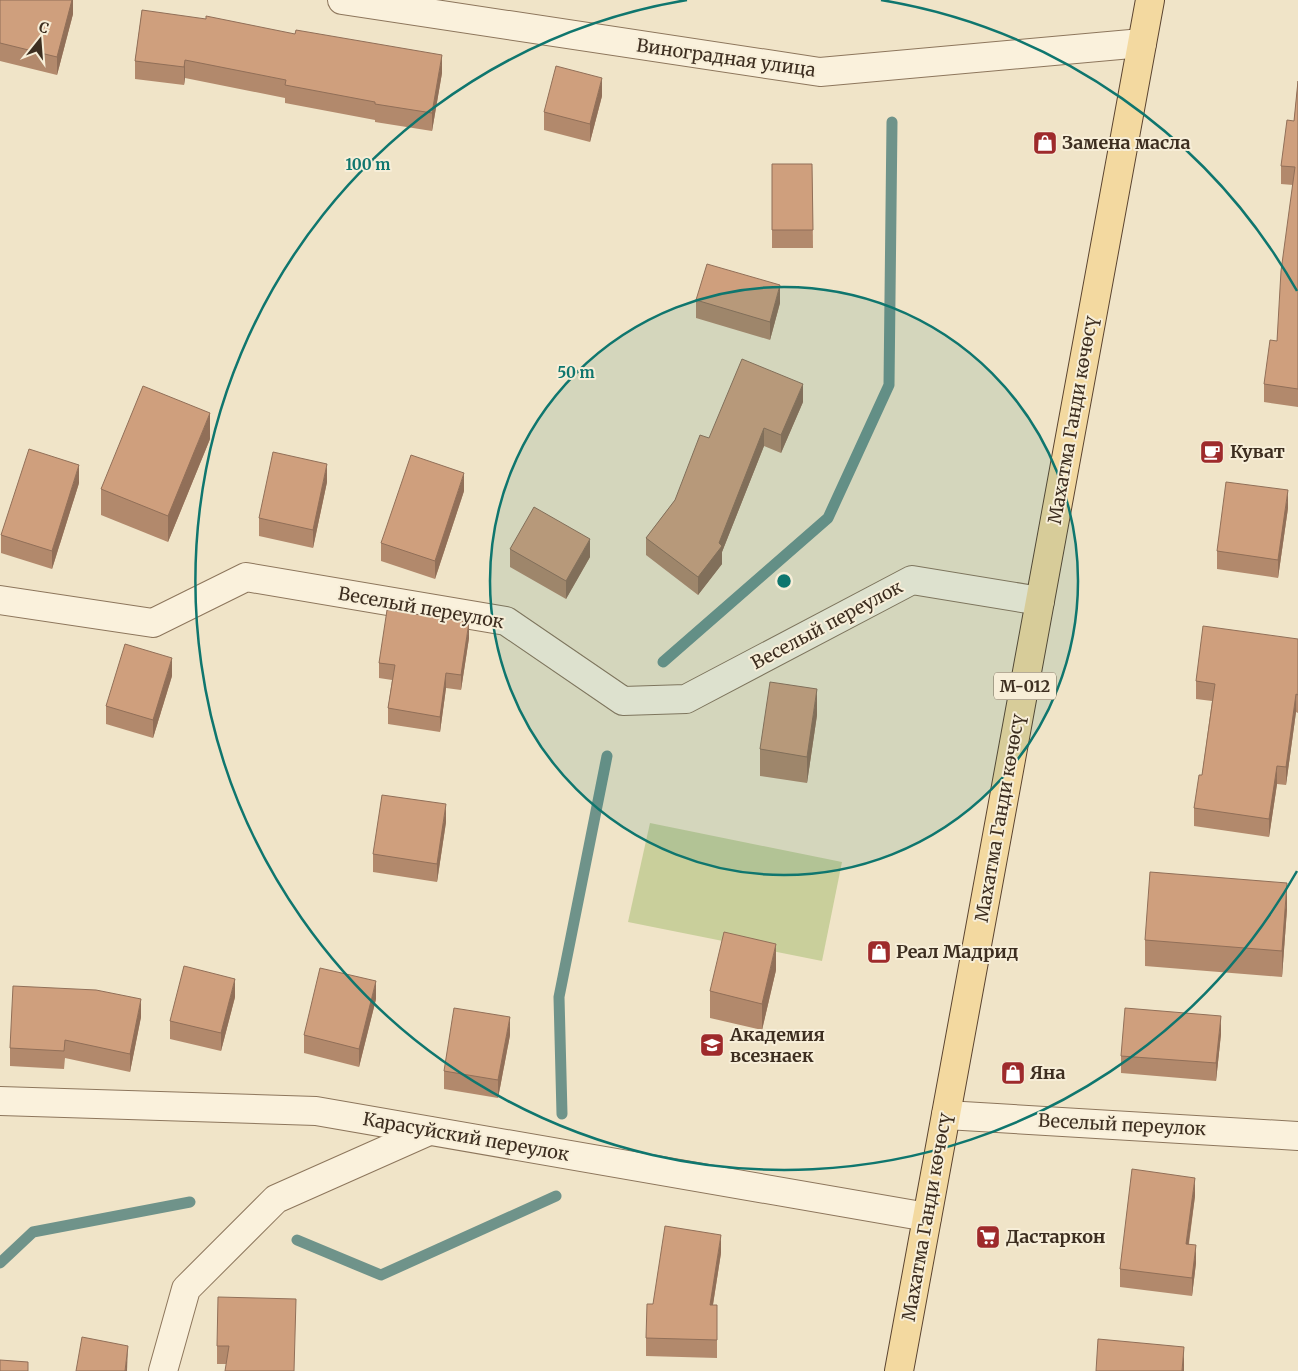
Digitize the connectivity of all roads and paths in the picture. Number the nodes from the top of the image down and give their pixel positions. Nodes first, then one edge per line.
1 (342, 0) edge
2 (1150, 0) edge
3 (1142, 43) junction
4 (0, 600) edge
5 (1040, 601) junction
6 (0, 1101) edge
7 (946, 1115) junction
8 (429, 1130) junction
9 (1298, 1136) edge
10 (927, 1217) junction
11 (164, 1371) edge
12 (899, 1371) edge

1 - 3 street, Виноградная улица
2 - 3 main road, Махатма Ганди көчөсү / М-012
3 - 5 main road, Махатма Ганди көчөсү / М-012
4 - 5 street, Веселый переулок
5 - 7 main road, Махатма Ганди көчөсү / М-012
6 - 8 street, Карасуйский переулок
7 - 9 street, Веселый переулок
7 - 10 main road, Махатма Ганди көчөсү / М-012
8 - 10 street, Карасуйский переулок
8 - 11 street
10 - 12 main road, Махатма Ганди көчөсү / М-012

